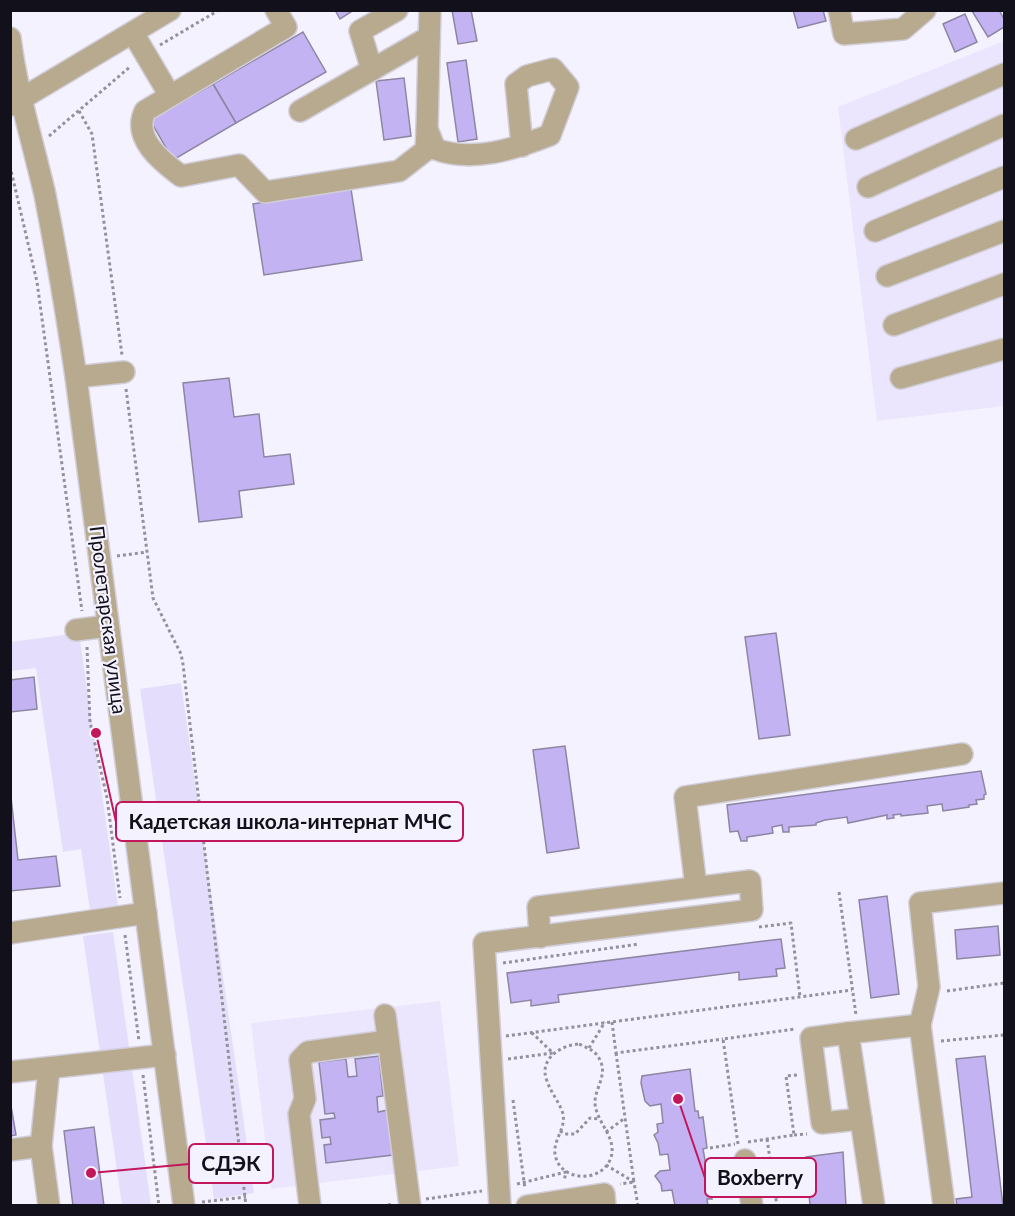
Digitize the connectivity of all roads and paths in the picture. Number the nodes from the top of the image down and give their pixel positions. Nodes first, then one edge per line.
1 (170, 10) edge
2 (219, 10) edge
3 (276, 10) edge
4 (396, 10) edge
5 (430, 10) edge
6 (839, 10) edge
7 (925, 10) edge
8 (133, 33) junction
9 (429, 37) junction
10 (10, 38) edge
11 (145, 54) junction
12 (372, 70) junction
13 (1005, 74) edge
14 (169, 94) junction
15 (16, 102) edge
16 (79, 111) junction
17 (300, 111) dead end
18 (1005, 125) edge
19 (427, 129) junction
20 (856, 139) dead end
21 (32, 145) junction
22 (522, 146) dead end
23 (10, 166) edge
24 (1005, 177) edge
25 (868, 188) dead end
26 (875, 231) dead end
27 (1005, 231) edge
28 (887, 276) dead end
29 (1005, 284) edge
30 (894, 325) dead end
31 (1005, 349) edge
32 (124, 372) junction
33 (76, 377) junction
34 (901, 378) dead end
35 (108, 626) junction
36 (80, 629) junction
37 (962, 754) dead end
38 (696, 887) junction
39 (839, 892) dead end
40 (1005, 893) edge
41 (146, 913) junction
42 (123, 917) junction
43 (757, 927) dead end
44 (10, 933) edge
45 (540, 937) junction
46 (642, 944) dead end
47 (492, 965) dead end
48 (936, 978) junction
49 (1005, 983) edge
50 (852, 990) junction
51 (947, 991) junction
52 (800, 997) junction
53 (385, 1016) dead end
54 (612, 1021) junction
55 (605, 1022) junction
56 (852, 1027) junction
57 (801, 1028) dead end
58 (531, 1032) junction
59 (921, 1034) junction
60 (1005, 1035) edge
61 (723, 1039) junction
62 (388, 1041) junction
63 (589, 1048) junction
64 (553, 1053) junction
65 (616, 1053) junction
66 (165, 1055) junction
67 (141, 1059) junction
68 (508, 1059) junction
69 (49, 1068) junction
70 (510, 1071) dead end
71 (10, 1072) edge
72 (815, 1072) junction
73 (512, 1093) dead end
74 (625, 1118) junction
75 (861, 1119) junction
76 (600, 1120) junction
77 (561, 1131) junction
78 (606, 1132) junction
79 (817, 1132) dead end
80 (794, 1135) junction
81 (767, 1139) junction
82 (41, 1146) junction
83 (710, 1148) dead end
84 (10, 1150) edge
85 (741, 1152) junction
86 (606, 1165) junction
87 (566, 1172) junction
88 (524, 1182) junction
89 (634, 1182) junction
90 (564, 1183) dead end
91 (614, 1185) dead end
92 (246, 1197) junction
93 (499, 1197) edge
94 (526, 1198) edge
95 (409, 1204) edge
96 (184, 1205) edge
97 (49, 1206) edge
98 (159, 1206) edge
99 (246, 1206) edge
100 (310, 1206) edge
101 (382, 1206) edge
102 (605, 1206) edge
103 (638, 1206) edge
104 (752, 1206) edge
105 (777, 1206) edge
106 (874, 1206) edge
107 (944, 1206) edge

1 - 8 street
2 - 11 path
3 - 14 street
4 - 12 street
5 - 9 street
6 - 7 street
8 - 11 street
8 - 15 street
9 - 12 street
9 - 19 street
10 - 15 street, Пролетарская улица
11 - 14 street
11 - 16 path
12 - 17 street
13 - 20 street
14 - 19 street
15 - 21 street, Пролетарская улица
16 - 21 path
16 - 32 path
18 - 25 street
19 - 22 street
21 - 33 street, Пролетарская улица
23 - 36 path
24 - 26 street
27 - 28 street
29 - 30 street
31 - 34 street
32 - 33 street
32 - 92 path
33 - 35 street, Пролетарская улица
35 - 36 street
35 - 41 street, Пролетарская улица
36 - 42 path
37 - 38 street
38 - 45 street
38 - 45 street
39 - 50 path
40 - 48 street
41 - 42 street
41 - 66 street, Пролетарская улица
42 - 44 street
42 - 67 path
43 - 52 path
45 - 93 street
46 - 47 path
48 - 51 path
48 - 51 path
48 - 59 street
49 - 51 path
50 - 52 path
50 - 56 path
52 - 54 path
53 - 62 street
54 - 55 path
54 - 65 path
55 - 58 path
55 - 63 path
56 - 59 street
56 - 72 street
56 - 75 street
57 - 61 path
58 - 64 path
58 - 68 path
59 - 60 path
59 - 107 street
61 - 65 path
61 - 85 path
62 - 95 street
62 - 100 street
63 - 64 path
63 - 76 path
64 - 68 path
64 - 77 path
65 - 74 path
66 - 67 street
66 - 96 street, Пролетарская улица
67 - 69 street
67 - 98 path
68 - 70 path
69 - 71 street
69 - 82 street
72 - 75 street
72 - 80 path
73 - 88 path
74 - 78 path
74 - 89 path
75 - 106 street
76 - 77 path
76 - 78 path
77 - 87 path
78 - 86 path
79 - 80 path
80 - 81 path
81 - 85 path
81 - 105 path
82 - 84 street
82 - 97 street
83 - 85 path
85 - 104 street
86 - 87 path
86 - 89 path
87 - 88 path
87 - 90 path
88 - 93 path
88 - 94 path
89 - 91 path
89 - 103 path
92 - 96 path
92 - 99 path
93 - 95 path
94 - 102 street
95 - 101 path

